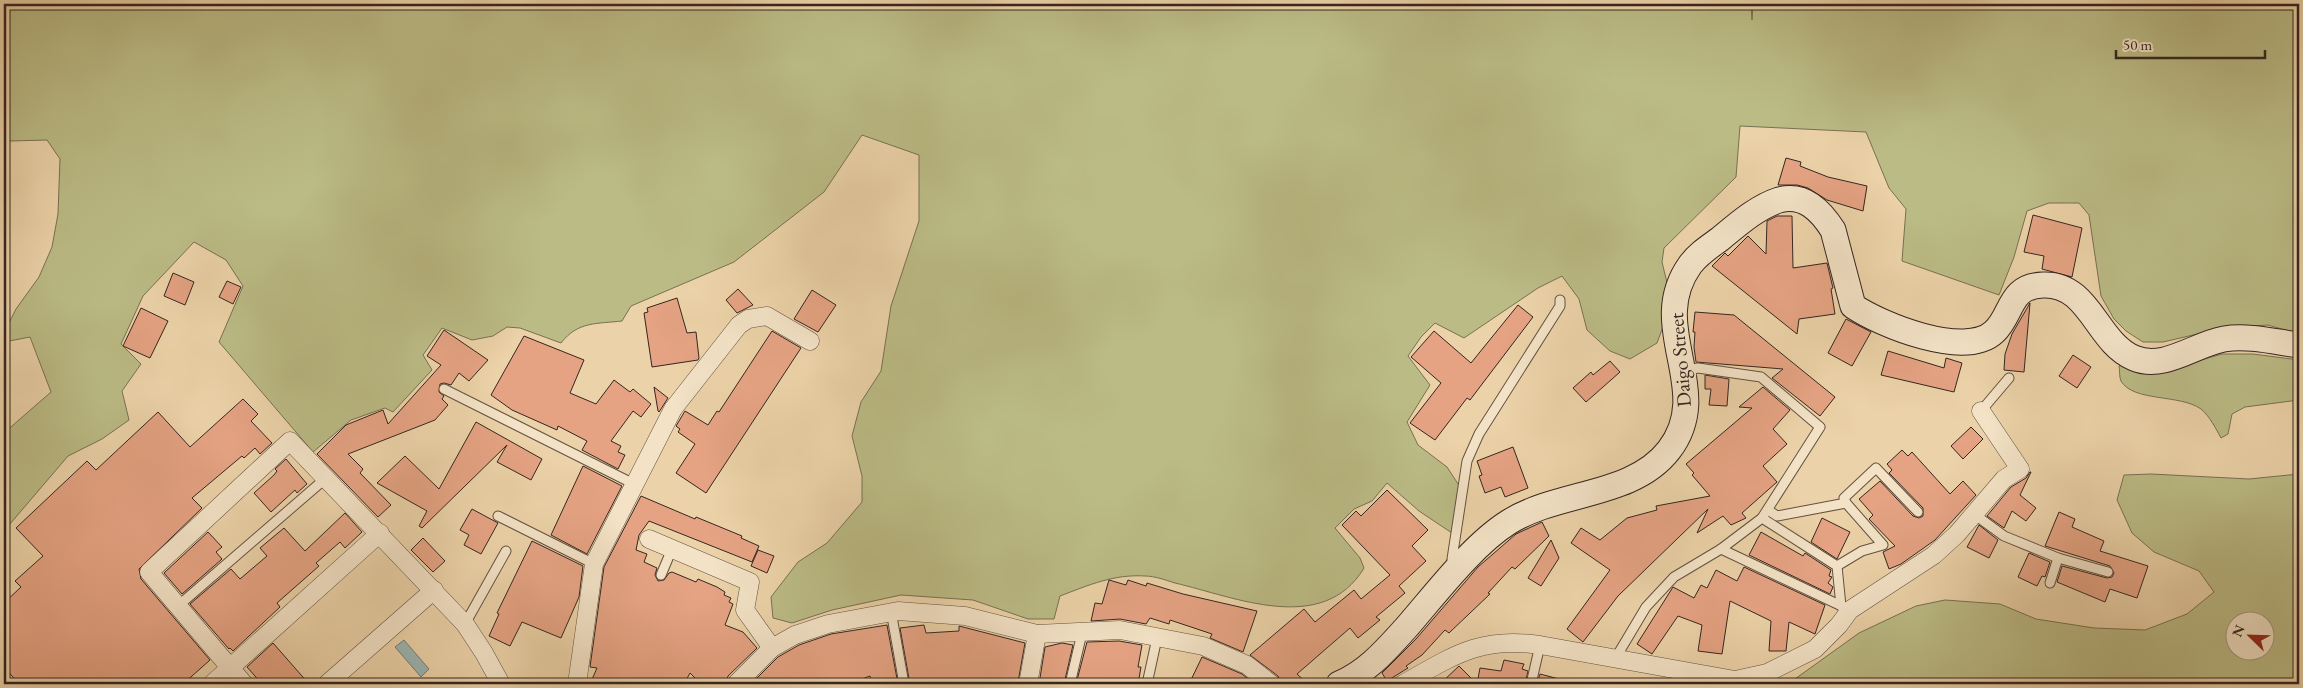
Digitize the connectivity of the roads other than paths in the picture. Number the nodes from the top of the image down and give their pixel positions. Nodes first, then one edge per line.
1 (1560, 300) dead end
2 (810, 341) dead end
3 (2299, 345) edge
4 (1683, 371) junction
5 (2009, 378) dead end
6 (444, 389) dead end
7 (1982, 411) joint
8 (326, 478) junction
9 (634, 484) junction
10 (1846, 504) junction
11 (1768, 510) junction
12 (1918, 512) dead end
13 (1974, 514) junction
14 (498, 516) dead end
15 (1762, 518) junction
16 (380, 533) junction
17 (649, 540) dead end
18 (672, 549) junction
19 (1721, 549) junction
20 (506, 551) dead end
21 (2058, 558) junction
22 (594, 564) junction
23 (1838, 566) junction
24 (2108, 572) dead end
25 (1454, 574) junction
26 (661, 575) dead end
27 (2050, 583) dead end
28 (434, 590) junction
29 (178, 606) junction
30 (1845, 608) junction
31 (891, 611) junction
32 (465, 624) junction
33 (1082, 632) junction
34 (1037, 634) junction
35 (1157, 638) junction
36 (1540, 645) junction
37 (772, 648) junction
38 (1614, 660) junction
39 (230, 668) junction
40 (1765, 679) edge
41 (212, 684) edge
42 (244, 684) edge
43 (327, 684) edge
44 (501, 684) edge
45 (577, 684) edge
46 (736, 684) edge
47 (904, 684) edge
48 (1028, 684) edge
49 (1070, 684) edge
50 (1147, 684) edge
51 (1272, 684) edge
52 (1338, 684) edge
53 (1403, 684) edge
54 (1531, 684) edge

1 - 25 lane
2 - 9 street
3 - 4 main road, Daigo Street
4 - 11 lane
4 - 25 main road, Daigo Street
5 - 7 lane
6 - 9 lane
7 - 13 street
8 - 16 street
8 - 29 lane
8 - 29 street
9 - 22 street
10 - 11 lane
10 - 12 lane
10 - 23 lane
11 - 15 lane
13 - 21 lane
13 - 30 street
14 - 22 lane
15 - 19 lane
15 - 23 lane
16 - 28 street
16 - 39 street
17 - 18 street
18 - 26 lane
18 - 37 street
19 - 30 lane
19 - 38 lane
20 - 32 lane
21 - 24 lane
21 - 27 lane
22 - 45 street
23 - 30 lane
25 - 52 main road, Daigo Street
28 - 32 street
28 - 43 street
29 - 39 street
30 - 40 street
31 - 34 street
31 - 37 street
31 - 47 lane
32 - 44 street
33 - 34 street
33 - 35 street
33 - 49 lane
34 - 48 street
35 - 50 lane
35 - 51 street
36 - 38 street
36 - 53 street
36 - 54 lane
37 - 46 street
38 - 40 street
39 - 41 street
39 - 42 street

